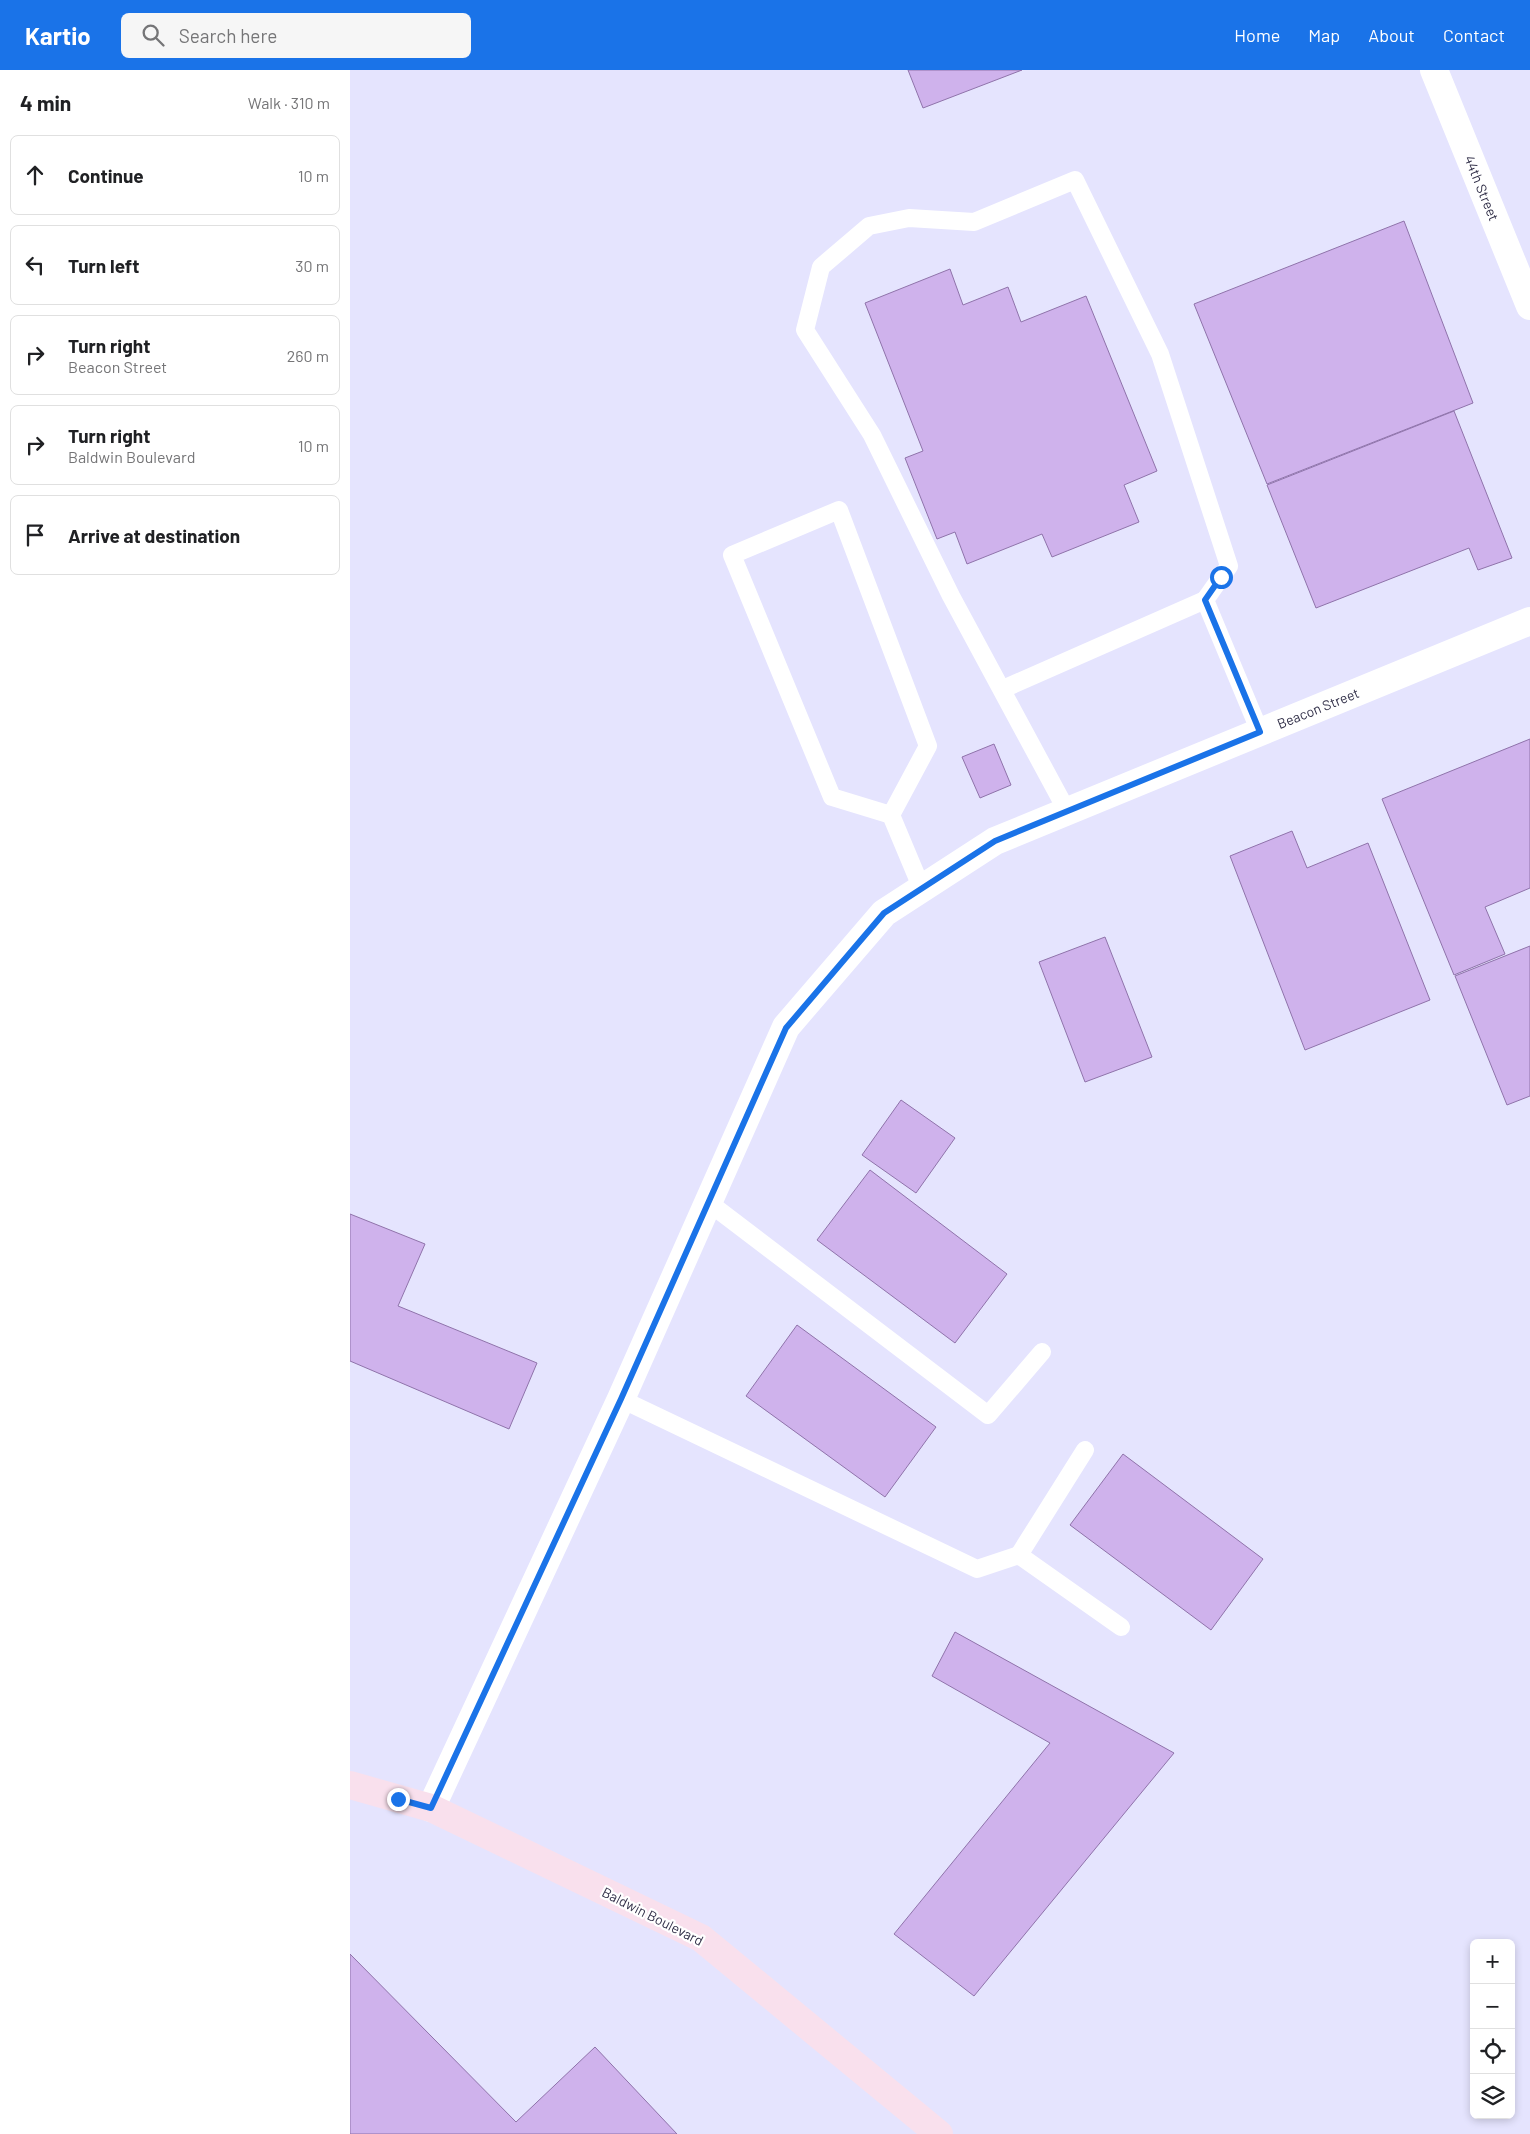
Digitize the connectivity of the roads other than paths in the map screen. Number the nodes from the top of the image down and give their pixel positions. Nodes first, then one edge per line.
1 (1434, 70) edge
2 (1530, 306) edge
3 (1205, 600) junction
4 (1530, 621) edge
5 (1003, 689) junction
6 (1260, 732) junction
7 (1068, 811) junction
8 (891, 815) junction
9 (922, 889) junction
10 (708, 1202) junction
11 (1042, 1352) dead end
12 (621, 1399) junction
13 (1085, 1450) dead end
14 (1020, 1555) junction
15 (1121, 1627) dead end
16 (350, 1785) edge
17 (431, 1808) junction
18 (939, 2134) edge

1 - 2 street, 44th Street
3 - 5 lane
3 - 5 lane
3 - 6 lane
4 - 6 street, Beacon Street
5 - 7 lane
6 - 7 street, Beacon Street
7 - 9 street, Beacon Street
8 - 8 lane
8 - 9 lane
9 - 10 street, Beacon Street
10 - 11 lane
10 - 12 street, Beacon Street
12 - 14 lane
12 - 17 street, Beacon Street
13 - 14 lane
14 - 15 lane
16 - 17 main road, Baldwin Boulevard
17 - 18 main road, Baldwin Boulevard

